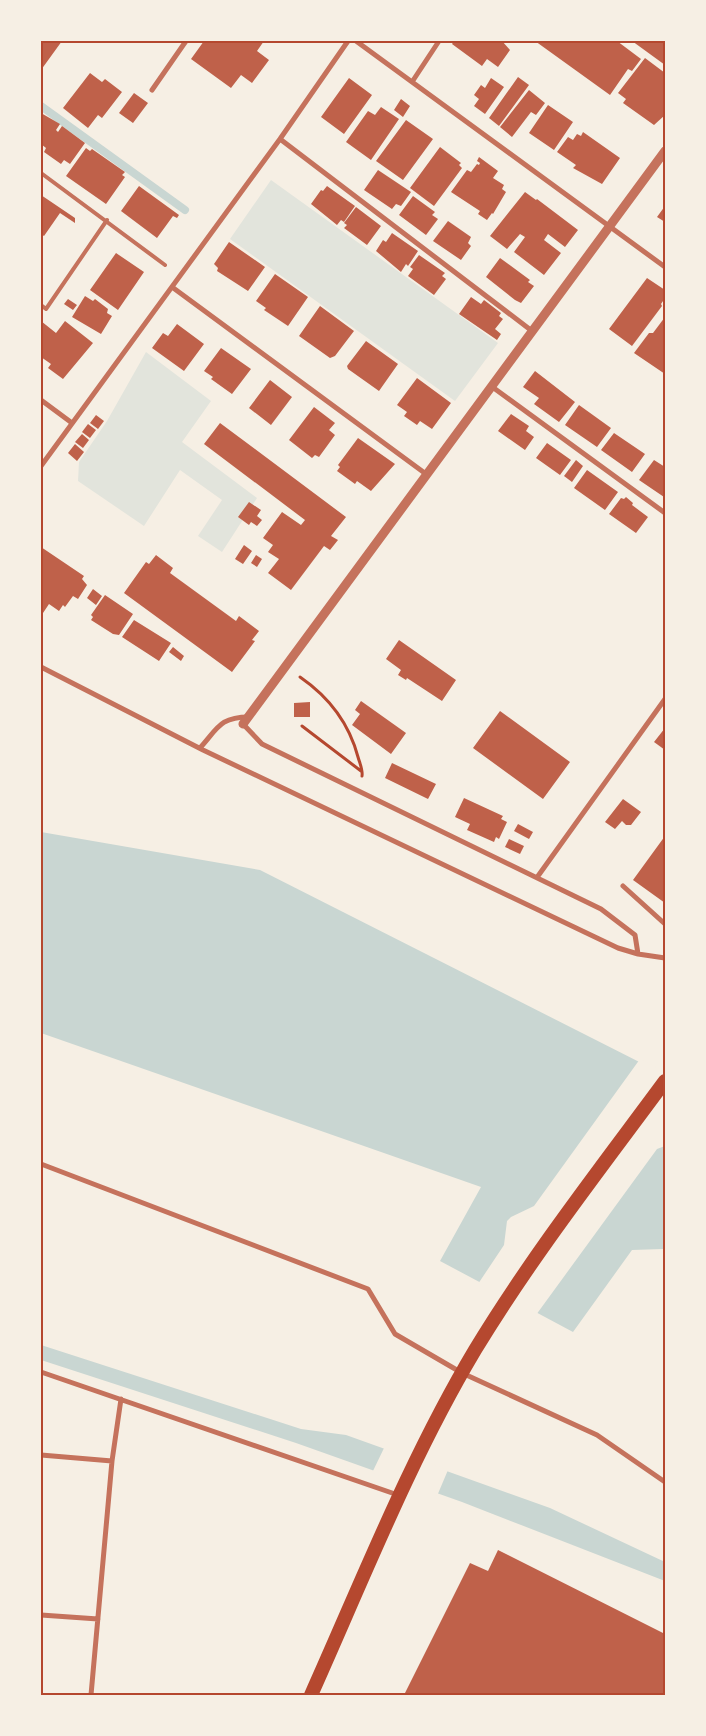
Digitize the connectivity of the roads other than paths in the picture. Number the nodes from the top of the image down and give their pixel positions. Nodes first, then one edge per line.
1 (186, 41) edge
2 (348, 41) edge
3 (356, 41) edge
4 (439, 41) edge
5 (412, 82) junction
6 (152, 90) dead end
7 (280, 139) junction
8 (665, 151) edge
9 (41, 173) edge
10 (107, 220) junction
11 (610, 226) junction
12 (165, 265) dead end
13 (665, 267) edge
14 (172, 287) junction
15 (41, 306) edge
16 (532, 331) junction
17 (491, 386) junction
18 (41, 400) edge
19 (72, 423) junction
20 (41, 466) edge
21 (426, 474) junction
22 (665, 513) edge
23 (41, 667) edge
24 (665, 699) edge
25 (246, 721) junction
26 (200, 748) junction
27 (538, 876) junction
28 (623, 886) dead end
29 (665, 924) edge
30 (638, 954) junction
31 (665, 958) edge
32 (665, 1081) edge
33 (41, 1164) edge
34 (41, 1372) edge
35 (462, 1373) junction
36 (121, 1399) junction
37 (41, 1455) edge
38 (112, 1461) junction
39 (665, 1482) edge
40 (402, 1491) junction
41 (41, 1615) edge
42 (98, 1619) junction
43 (91, 1695) edge
44 (311, 1695) edge

1 - 6 street
2 - 7 street
3 - 5 street
4 - 5 street
5 - 11 street
7 - 14 street
7 - 16 street
8 - 11 street
9 - 10 lane
10 - 12 lane
10 - 15 lane
11 - 13 street
11 - 16 street
14 - 19 street
14 - 21 street
16 - 17 street
17 - 21 street
17 - 22 street
18 - 19 street
19 - 20 street
21 - 25 street
23 - 26 street
24 - 27 street
25 - 26 street
25 - 27 street
26 - 30 street
27 - 30 street
28 - 29 street
30 - 31 street
32 - 35 highway
33 - 35 street
34 - 36 street
35 - 39 street
35 - 40 highway
36 - 38 street
36 - 40 street
37 - 38 street
38 - 42 street
40 - 44 highway
41 - 42 street
42 - 43 street

